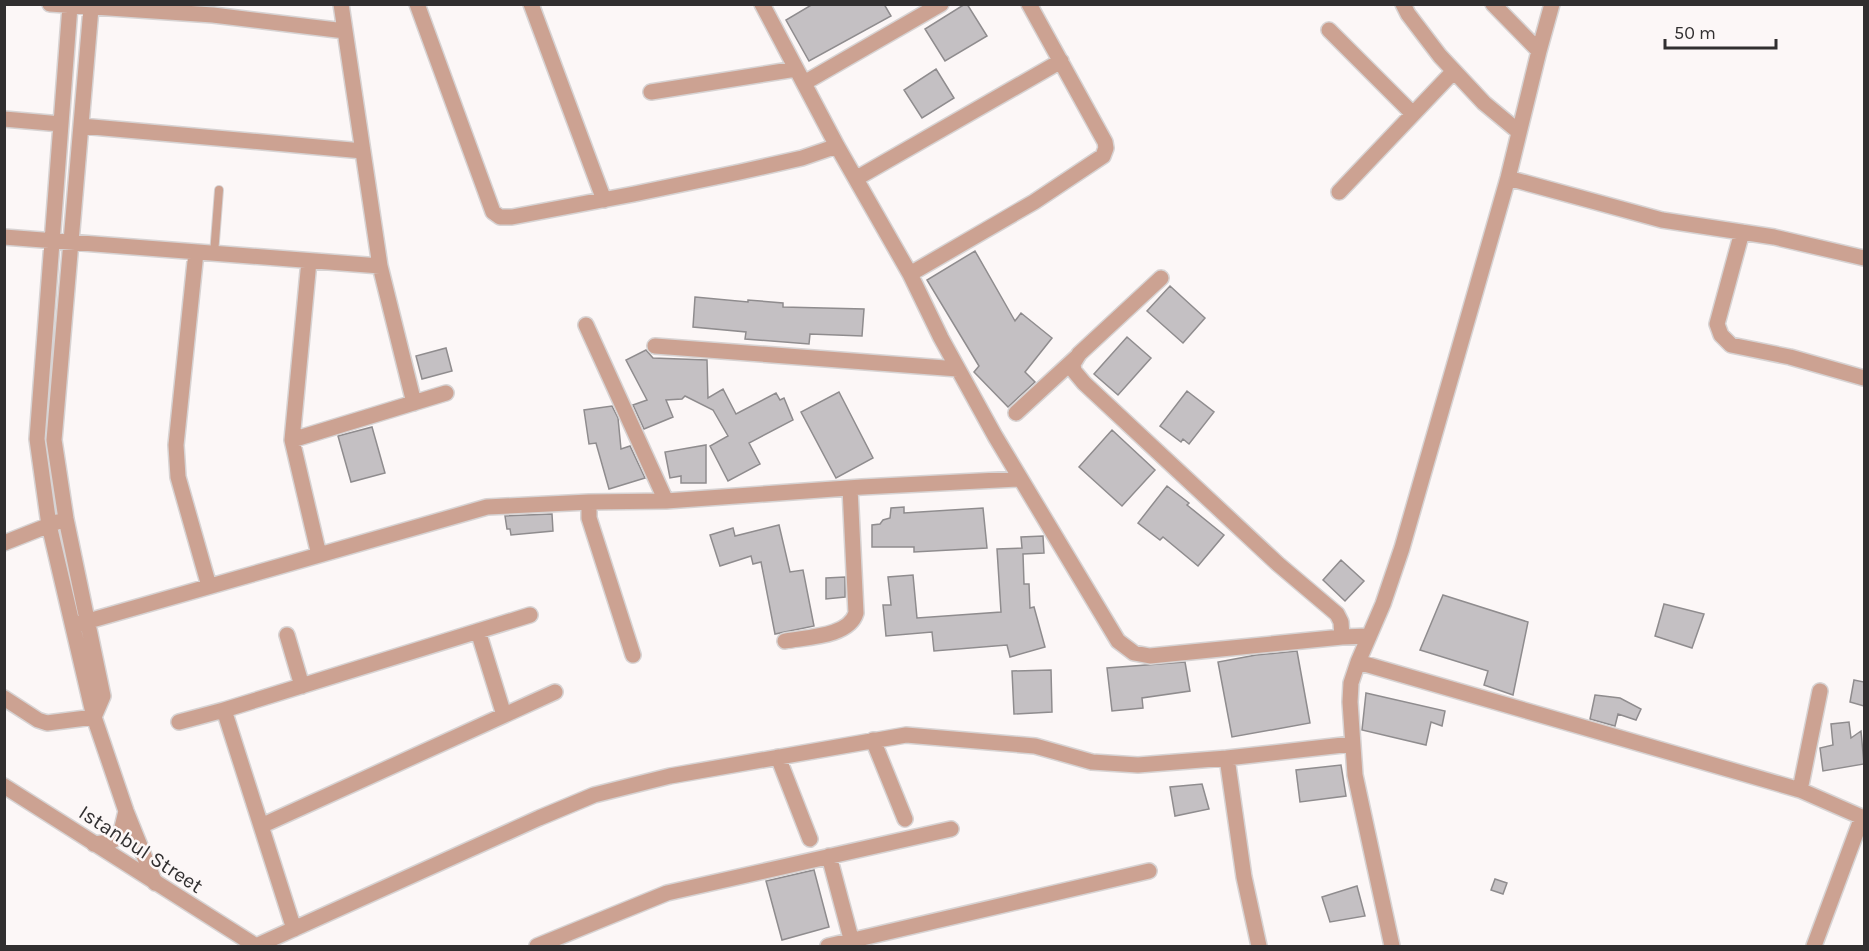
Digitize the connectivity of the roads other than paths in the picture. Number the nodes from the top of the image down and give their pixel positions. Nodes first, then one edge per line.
1 (50, 4) edge
2 (341, 4) edge
3 (417, 4) edge
4 (531, 4) edge
5 (762, 4) edge
6 (940, 4) edge
7 (1029, 4) edge
8 (1403, 4) edge
9 (1493, 4) edge
10 (1552, 4) edge
11 (82, 6) edge
12 (1329, 30) dead end
13 (345, 31) junction
14 (1539, 51) junction
15 (1061, 61) junction
16 (796, 69) junction
17 (1454, 71) junction
18 (804, 83) junction
19 (651, 92) dead end
20 (1413, 114) junction
21 (4, 119) edge
22 (61, 123) junction
23 (81, 126) junction
24 (1519, 132) junction
25 (837, 146) junction
26 (363, 151) junction
27 (857, 178) junction
28 (1508, 178) junction
29 (219, 190) dead end
30 (1339, 192) dead end
31 (604, 200) junction
32 (1742, 232) junction
33 (4, 237) edge
34 (52, 241) junction
35 (71, 242) junction
36 (196, 252) junction
37 (214, 254) junction
38 (1864, 258) edge
39 (309, 261) junction
40 (380, 266) junction
41 (910, 274) junction
42 (1161, 278) dead end
43 (586, 326) dead end
44 (655, 346) dead end
45 (1079, 354) junction
46 (958, 369) junction
47 (1864, 378) edge
48 (446, 393) dead end
49 (414, 403) junction
50 (1016, 413) dead end
51 (292, 440) junction
52 (1020, 479) junction
53 (850, 488) junction
54 (666, 501) junction
55 (589, 502) junction
56 (66, 519) junction
57 (49, 525) junction
58 (4, 543) edge
59 (320, 555) junction
60 (209, 586) junction
61 (530, 615) dead end
62 (80, 623) junction
63 (478, 631) junction
64 (287, 635) dead end
65 (1370, 636) junction
66 (1342, 637) junction
67 (785, 641) dead end
68 (633, 655) dead end
69 (1358, 662) junction
70 (302, 686) junction
71 (1820, 691) dead end
72 (555, 692) dead end
73 (4, 698) edge
74 (224, 710) junction
75 (504, 715) junction
76 (94, 717) junction
77 (179, 722) dead end
78 (873, 740) junction
79 (1352, 744) junction
80 (778, 757) junction
81 (1227, 758) junction
82 (4, 786) edge
83 (1800, 790) junction
84 (126, 811) junction
85 (1863, 817) edge
86 (905, 819) dead end
87 (261, 826) junction
88 (951, 830) dead end
89 (810, 839) dead end
90 (94, 844) junction
91 (829, 856) junction
92 (1149, 871) dead end
93 (155, 883) junction
94 (294, 929) junction
95 (852, 944) edge
96 (256, 946) edge
97 (537, 946) edge
98 (828, 946) edge
99 (1259, 946) edge
100 (1392, 946) edge
101 (1814, 946) edge

1 - 11 street
2 - 13 street
3 - 31 street
4 - 31 street
5 - 16 street
6 - 18 street
7 - 15 street
8 - 17 street
9 - 14 street
10 - 14 street
11 - 13 street
11 - 22 street
11 - 23 street
12 - 20 street
13 - 26 street
14 - 24 street
15 - 27 street
15 - 41 street
16 - 18 street
16 - 19 street
17 - 20 street
17 - 24 street
18 - 25 street
20 - 30 street
21 - 22 street
22 - 34 street
23 - 26 street
23 - 35 street
24 - 28 street
25 - 27 street
25 - 31 street
26 - 40 street
27 - 41 street
28 - 32 street
28 - 65 street
29 - 37 lane
32 - 38 street
32 - 47 street
33 - 34 street
34 - 35 street
34 - 57 street
35 - 36 street
35 - 56 street
36 - 37 street
36 - 60 street
37 - 39 street
39 - 40 street
39 - 51 street
40 - 49 street
41 - 46 street
42 - 45 street
43 - 54 street
44 - 46 street
45 - 50 street
45 - 66 street
46 - 52 street
48 - 49 street
49 - 51 street
51 - 59 street
52 - 53 street
52 - 66 street
53 - 54 street
53 - 67 street
54 - 55 street
55 - 59 street
55 - 68 street
56 - 57 street
56 - 62 street
57 - 58 street
57 - 62 street
59 - 60 street
60 - 62 street
61 - 63 street
62 - 76 street
63 - 70 street
63 - 75 street
64 - 70 street
65 - 66 street
65 - 69 street
69 - 79 street
69 - 83 street
70 - 74 street
71 - 83 street
72 - 75 street
73 - 76 street
74 - 77 street
74 - 87 street
75 - 87 street
76 - 84 street
78 - 80 street
78 - 81 street
78 - 86 street
79 - 81 street
79 - 100 street
80 - 89 street
80 - 94 street
81 - 99 street
82 - 90 street, Istanbul Street
83 - 85 street
84 - 90 street
84 - 93 street
85 - 101 street
87 - 94 street
88 - 91 street
90 - 93 street, Istanbul Street
91 - 95 street
91 - 97 street
92 - 95 street
93 - 96 street, Istanbul Street
94 - 96 street
95 - 98 street

